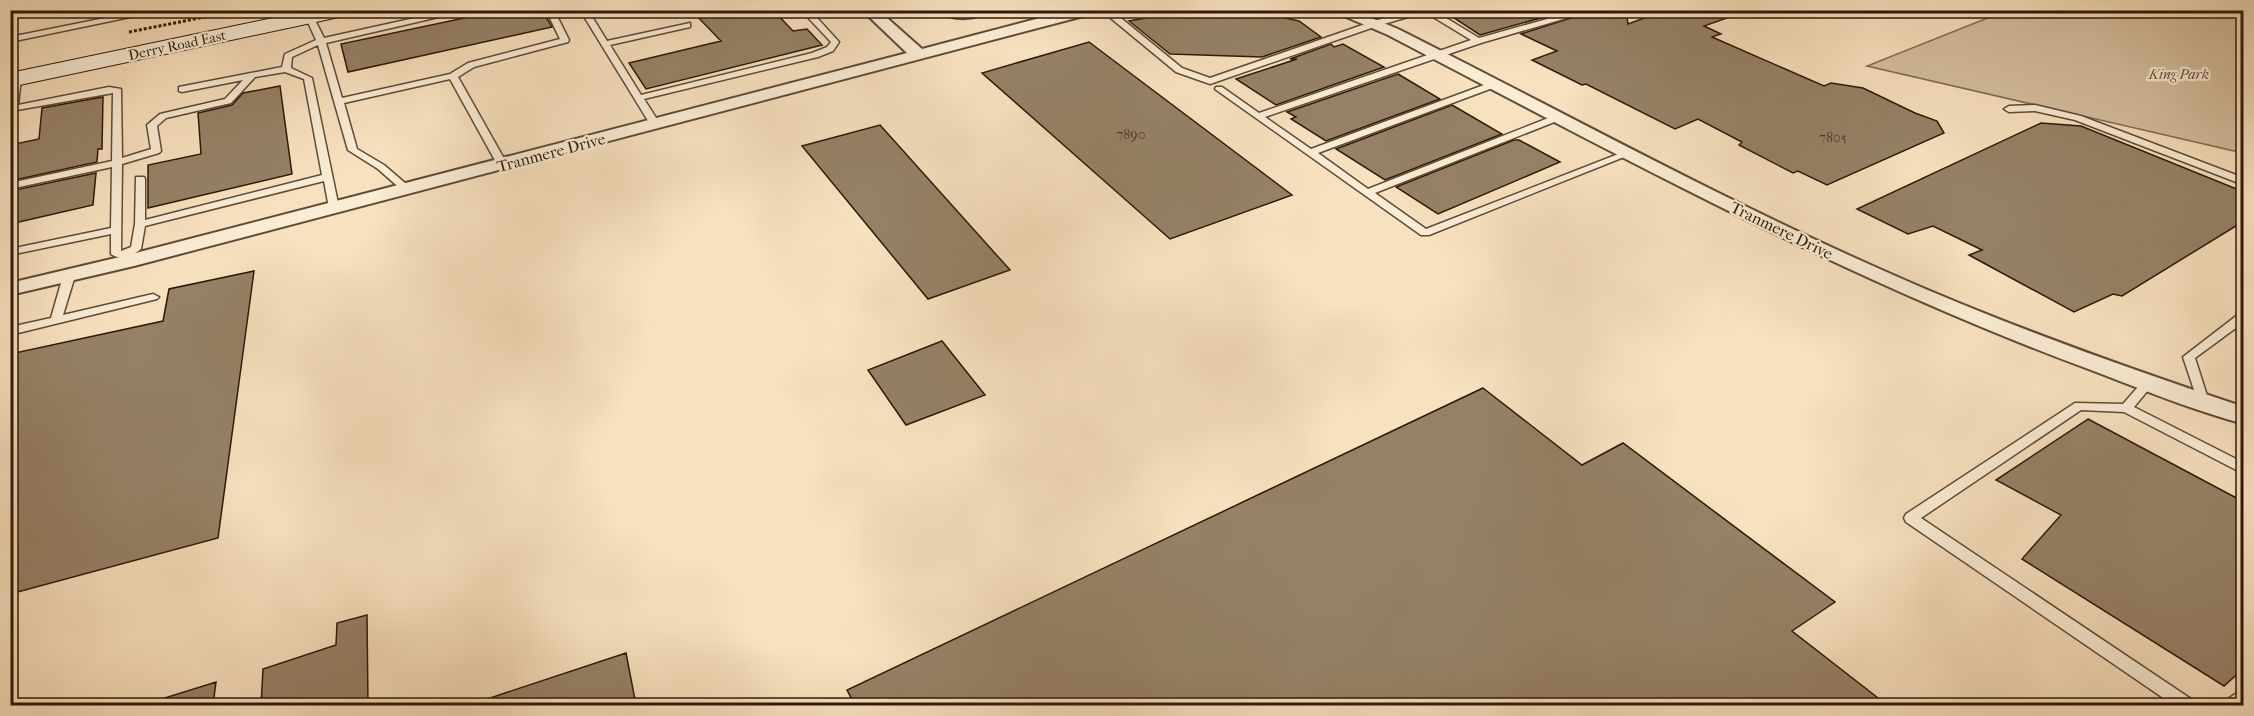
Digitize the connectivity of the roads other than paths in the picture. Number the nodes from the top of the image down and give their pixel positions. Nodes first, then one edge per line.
1 (160, 10) edge
2 (276, 10) edge
3 (344, 10) edge
4 (465, 10) edge
5 (550, 10) edge
6 (584, 10) edge
7 (805, 10) edge
8 (869, 10) edge
9 (942, 10) edge
10 (991, 10) edge
11 (1090, 10) edge
12 (1105, 10) edge
13 (1425, 10) edge
14 (1590, 10) edge
15 (130, 13) edge
16 (1359, 15) edge
17 (310, 18) junction
18 (687, 25) dead end
19 (10, 40) edge
20 (321, 41) junction
21 (1478, 41) junction
22 (605, 44) junction
23 (919, 55) junction
24 (1435, 55) junction
25 (286, 69) junction
26 (13, 74) edge
27 (253, 75) junction
28 (453, 76) junction
29 (1495, 84) junction
30 (1219, 89) dead end
31 (182, 90) dead end
32 (639, 98) junction
33 (339, 101) junction
34 (12, 109) edge
35 (2009, 109) dead end
36 (1258, 116) junction
37 (1559, 117) junction
38 (655, 124) junction
39 (10, 125) edge
40 (1310, 153) junction
41 (1629, 153) junction
42 (116, 163) junction
43 (502, 164) junction
44 (327, 177) junction
45 (140, 179) dead end
46 (2244, 182) edge
47 (10, 186) edge
48 (407, 189) junction
49 (1367, 193) junction
50 (334, 208) junction
51 (140, 224) junction
52 (117, 230) junction
53 (10, 252) edge
54 (127, 258) junction
55 (69, 276) junction
56 (10, 290) edge
57 (153, 297) dead end
58 (2244, 316) edge
59 (56, 320) junction
60 (10, 331) edge
61 (2148, 384) junction
62 (2203, 402) junction
63 (2126, 408) junction
64 (2244, 416) edge
65 (2244, 469) edge
66 (2244, 694) edge
67 (2188, 705) edge
68 (2231, 705) edge

1 - 15 lane
2 - 26 main road, Derry Road East
3 - 17 main road, Derry Road East
4 - 20 lane
5 - 28 lane
6 - 22 lane
7 - 32 lane
8 - 23 street
9 - 10 lane
11 - 23 street, Tranmere Drive
12 - 16 lane
13 - 16 lane
13 - 21 lane
14 - 21 lane
15 - 19 lane
16 - 24 street, Tranmere Drive
17 - 20 lane
17 - 26 main road, Derry Road East
18 - 22 lane
20 - 25 lane
20 - 33 lane
21 - 24 lane
22 - 32 lane
23 - 38 street, Tranmere Drive
24 - 29 street, Tranmere Drive
24 - 36 lane
25 - 27 lane
25 - 44 lane
26 - 34 lane
27 - 31 lane
27 - 42 lane
28 - 33 lane
28 - 43 lane
29 - 37 street, Tranmere Drive
29 - 40 lane
30 - 36 lane
32 - 38 lane
33 - 48 lane
34 - 39 lane
34 - 42 lane
35 - 46 lane
36 - 40 lane
37 - 41 street, Tranmere Drive
37 - 49 lane
38 - 43 street, Tranmere Drive
40 - 49 lane
41 - 49 lane
41 - 61 street, Tranmere Drive
42 - 47 lane
42 - 52 lane
43 - 48 street, Tranmere Drive
44 - 50 lane
44 - 51 lane
45 - 51 lane
48 - 50 street, Tranmere Drive
50 - 54 street, Tranmere Drive
51 - 54 lane
52 - 53 lane
52 - 54 lane
54 - 55 street, Tranmere Drive
55 - 56 street, Tranmere Drive
55 - 59 lane
57 - 59 lane
58 - 62 lane
59 - 60 lane
61 - 62 street, Tranmere Drive
61 - 63 lane
62 - 64 street, Tranmere Drive
63 - 65 lane
63 - 67 lane
66 - 68 lane

